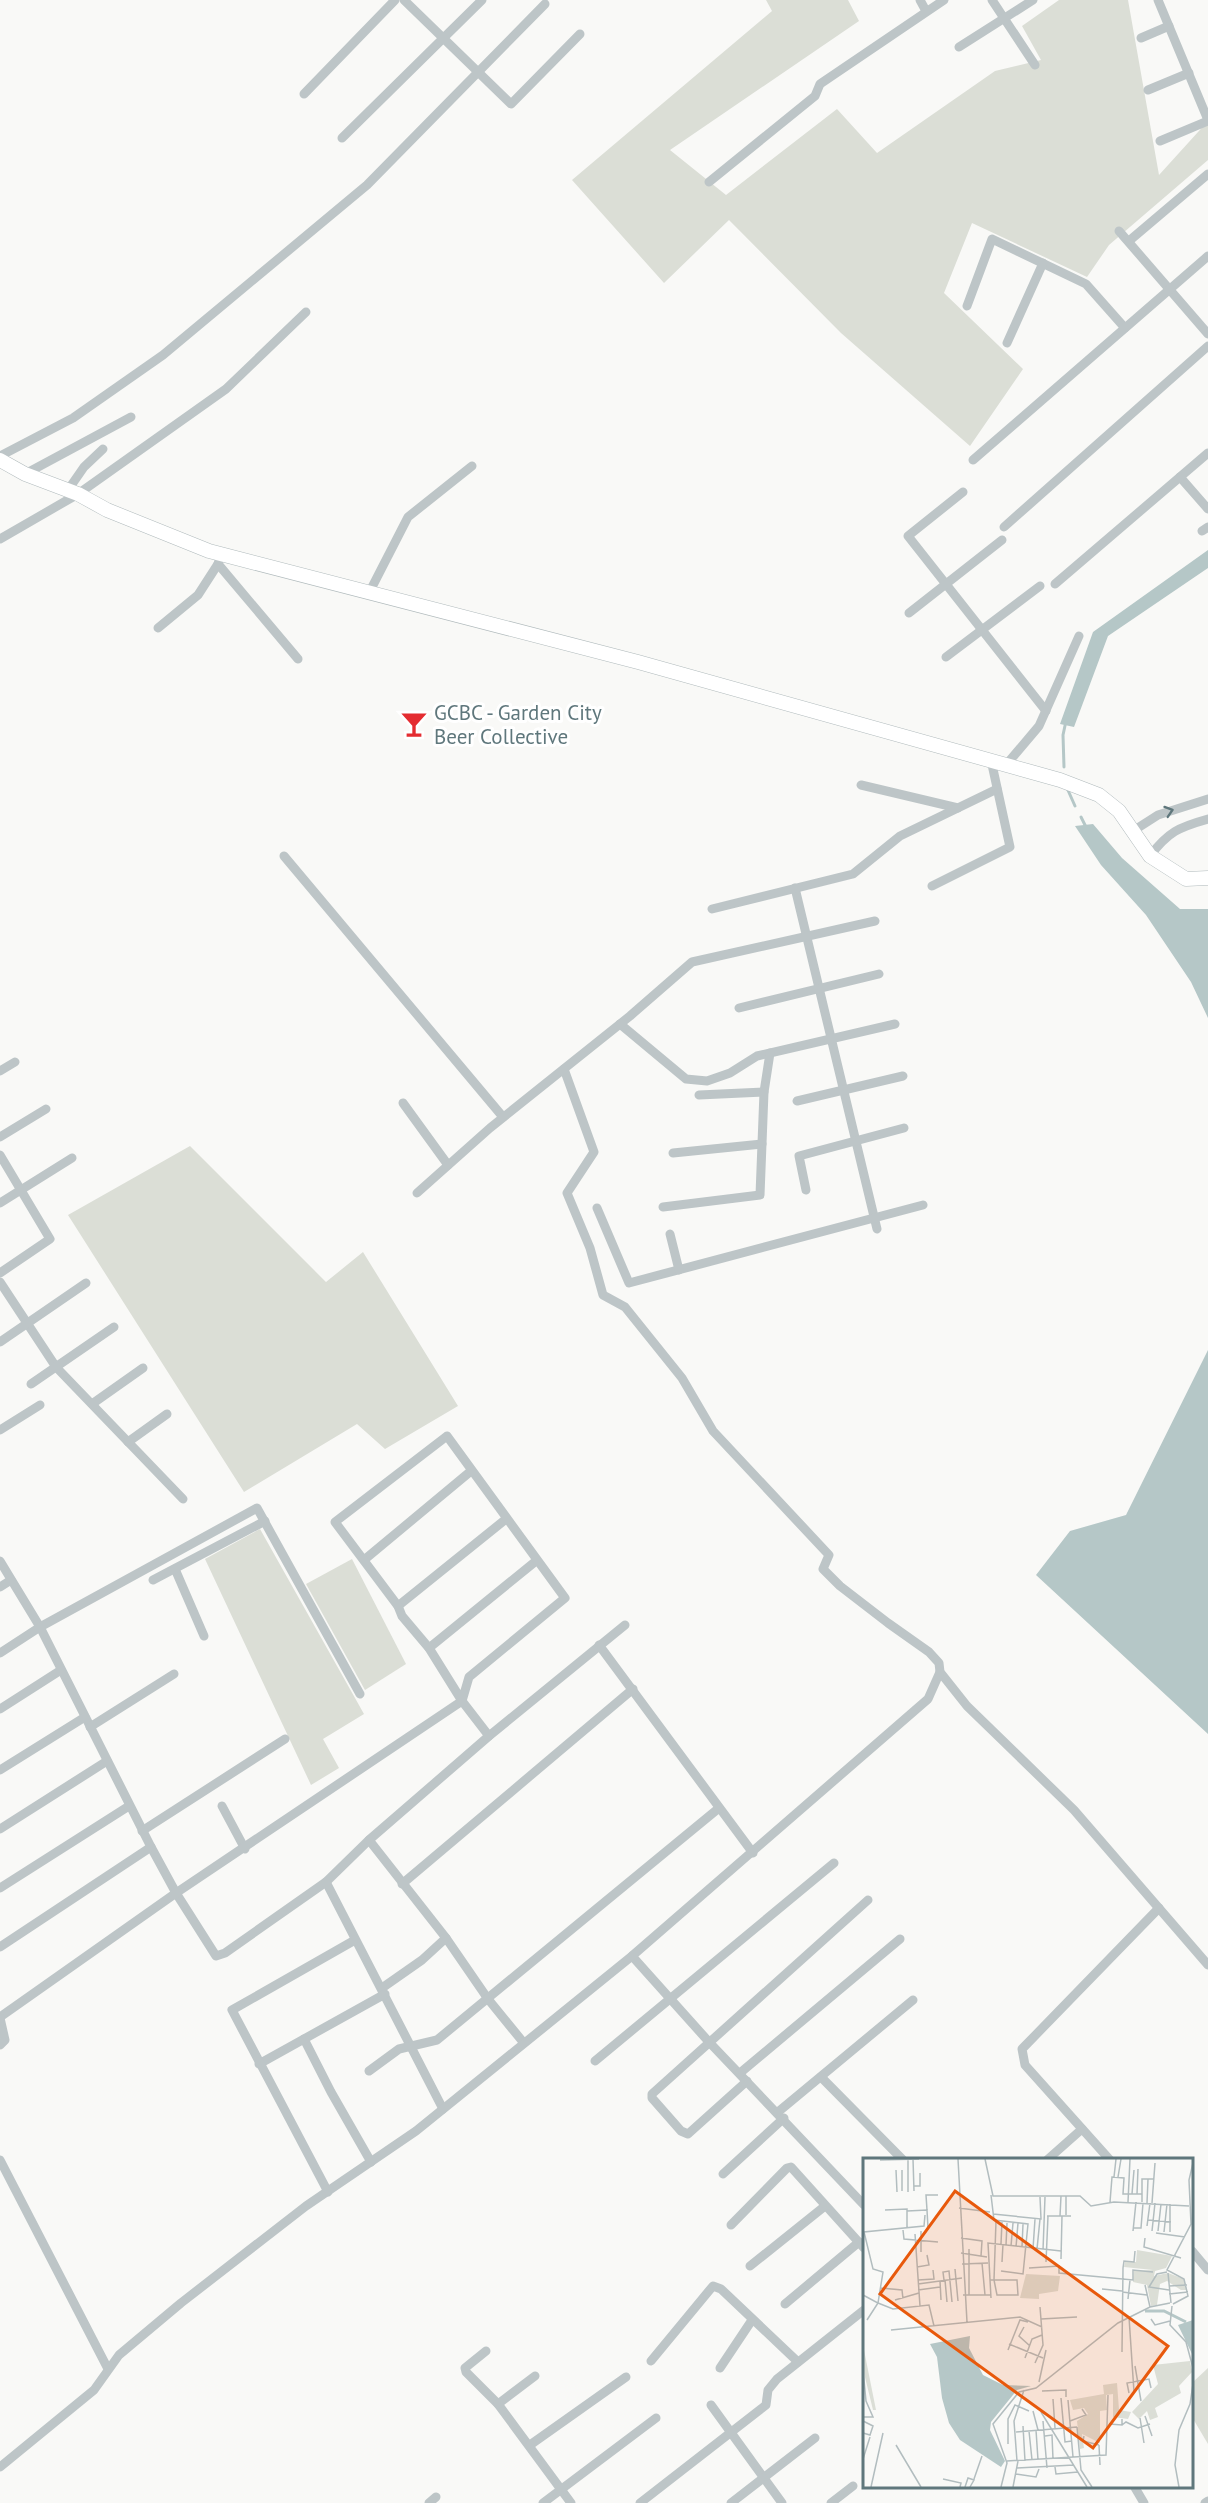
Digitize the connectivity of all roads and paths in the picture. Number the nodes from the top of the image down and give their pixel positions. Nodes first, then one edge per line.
1 (395, 0) edge
2 (405, 0) edge
3 (482, 0) edge
4 (920, 0) edge
5 (944, 0) edge
6 (992, 0) edge
7 (1033, 0) edge
8 (1158, 0) edge
9 (545, 3) dead end
10 (926, 11) junction
11 (1005, 18) junction
12 (1169, 26) junction
13 (580, 34) dead end
14 (443, 38) junction
15 (1141, 38) dead end
16 (959, 47) dead end
17 (1035, 65) dead end
18 (478, 72) junction
19 (1189, 73) junction
20 (1148, 90) dead end
21 (304, 94) dead end
22 (1208, 120) edge
23 (342, 138) dead end
24 (1160, 141) dead end
25 (1208, 174) edge
26 (709, 182) dead end
27 (1119, 231) dead end
28 (1129, 241) junction
29 (1208, 256) edge
30 (1043, 263) junction
31 (1170, 289) junction
32 (967, 306) dead end
33 (306, 312) dead end
34 (1125, 328) junction
35 (1208, 334) edge
36 (1007, 343) dead end
37 (1208, 346) edge
38 (130, 417) dead end
39 (103, 449) dead end
40 (1208, 453) edge
41 (0, 458) edge
42 (973, 460) dead end
43 (472, 466) dead end
44 (25, 474) junction
45 (1180, 477) junction
46 (73, 492) junction
47 (963, 492) dead end
48 (1208, 509) edge
49 (1004, 527) dead end
50 (0, 538) edge
51 (1002, 540) dead end
52 (219, 559) junction
53 (946, 584) junction
54 (1055, 584) dead end
55 (1040, 586) dead end
56 (369, 594) junction
57 (909, 613) dead end
58 (158, 628) dead end
59 (982, 630) junction
60 (1079, 636) dead end
61 (946, 657) dead end
62 (298, 659) dead end
63 (1046, 711) junction
64 (991, 760) junction
65 (1006, 765) junction
66 (861, 785) dead end
67 (997, 789) junction
68 (1208, 799) edge
69 (958, 808) junction
70 (1208, 819) edge
71 (1133, 831) junction
72 (284, 856) dead end
73 (1150, 856) junction
74 (1208, 878) edge
75 (932, 886) dead end
76 (795, 888) junction
77 (712, 909) dead end
78 (875, 921) dead end
79 (806, 936) junction
80 (879, 974) dead end
81 (819, 988) junction
82 (739, 1008) dead end
83 (620, 1024) junction
84 (895, 1024) dead end
85 (831, 1038) junction
86 (770, 1053) junction
87 (15, 1062) dead end
88 (564, 1069) junction
89 (0, 1071) edge
90 (903, 1076) dead end
91 (844, 1090) junction
92 (764, 1092) junction
93 (699, 1095) dead end
94 (797, 1101) dead end
95 (403, 1103) dead end
96 (46, 1108) dead end
97 (503, 1117) junction
98 (904, 1128) dead end
99 (0, 1137) edge
100 (856, 1141) junction
101 (762, 1144) junction
102 (673, 1153) dead end
103 (0, 1155) edge
104 (72, 1158) dead end
105 (448, 1166) junction
106 (21, 1190) junction
107 (806, 1190) dead end
108 (417, 1193) dead end
109 (0, 1203) edge
110 (923, 1205) dead end
111 (663, 1207) dead end
112 (597, 1208) dead end
113 (875, 1218) junction
114 (877, 1228) dead end
115 (670, 1234) dead end
116 (679, 1270) junction
117 (0, 1274) edge
118 (0, 1282) edge
119 (86, 1283) dead end
120 (27, 1324) junction
121 (114, 1326) dead end
122 (0, 1342) edge
123 (56, 1367) junction
124 (143, 1368) dead end
125 (31, 1384) dead end
126 (92, 1404) junction
127 (40, 1405) dead end
128 (167, 1414) dead end
129 (0, 1430) edge
130 (128, 1442) junction
131 (471, 1471) junction
132 (183, 1499) dead end
133 (506, 1519) junction
134 (265, 1521) junction
135 (364, 1560) junction
136 (0, 1561) edge
137 (536, 1562) junction
138 (174, 1569) junction
139 (11, 1580) junction
140 (153, 1580) dead end
141 (0, 1587) edge
142 (398, 1606) junction
143 (625, 1625) dead end
144 (40, 1627) junction
145 (204, 1636) dead end
146 (599, 1645) junction
147 (429, 1648) junction
148 (0, 1653) edge
149 (62, 1670) junction
150 (940, 1672) junction
151 (174, 1674) dead end
152 (633, 1689) junction
153 (360, 1694) dead end
154 (462, 1701) junction
155 (0, 1708) edge
156 (85, 1717) junction
157 (90, 1727) junction
158 (489, 1736) junction
159 (285, 1739) dead end
160 (107, 1761) junction
161 (0, 1770) edge
162 (129, 1806) junction
163 (222, 1806) dead end
164 (719, 1808) junction
165 (0, 1830) edge
166 (142, 1831) junction
167 (369, 1840) junction
168 (151, 1847) junction
169 (245, 1849) junction
170 (753, 1853) junction
171 (834, 1863) dead end
172 (326, 1882) junction
173 (402, 1884) junction
174 (0, 1888) edge
175 (176, 1893) junction
176 (868, 1900) dead end
177 (1159, 1908) junction
178 (446, 1938) junction
179 (900, 1939) dead end
180 (355, 1940) junction
181 (0, 1947) edge
182 (632, 1956) junction
183 (1208, 1965) edge
184 (384, 1991) junction
185 (488, 1999) junction
186 (669, 1999) junction
187 (914, 2000) dead end
188 (0, 2017) edge
189 (304, 2038) junction
190 (524, 2042) junction
191 (709, 2042) junction
192 (0, 2045) edge
193 (410, 2048) junction
194 (595, 2061) dead end
195 (259, 2064) junction
196 (369, 2071) dead end
197 (740, 2073) junction
198 (821, 2077) junction
199 (747, 2081) junction
200 (443, 2109) junction
201 (781, 2115) junction
202 (1082, 2129) junction
203 (901, 2158) edge
204 (1049, 2158) edge
205 (1108, 2158) edge
206 (0, 2160) edge
207 (371, 2162) junction
208 (723, 2174) dead end
209 (328, 2192) junction
210 (863, 2204) edge
211 (825, 2206) junction
212 (731, 2224) dead end
213 (862, 2245) edge
214 (1193, 2253) edge
215 (750, 2266) dead end
216 (1208, 2270) edge
217 (785, 2304) dead end
218 (863, 2311) edge
219 (752, 2319) junction
220 (486, 2351) dead end
221 (651, 2361) dead end
222 (798, 2362) junction
223 (720, 2368) dead end
224 (108, 2369) junction
225 (535, 2376) dead end
226 (626, 2378) dead end
227 (498, 2404) junction
228 (711, 2405) dead end
229 (656, 2418) dead end
230 (732, 2433) junction
231 (815, 2438) dead end
232 (530, 2445) junction
233 (0, 2467) edge
234 (763, 2478) junction
235 (853, 2486) dead end
236 (1135, 2488) edge
237 (561, 2490) junction
238 (543, 2503) edge
239 (571, 2503) edge
240 (640, 2503) edge
241 (731, 2503) edge
242 (782, 2503) edge
243 (831, 2503) edge
244 (1144, 2503) edge

1 - 21 street
2 - 14 street
3 - 14 street
4 - 10 street
5 - 10 street
6 - 11 street
7 - 11 street
8 - 12 street
9 - 18 street
10 - 26 street
11 - 16 street
11 - 17 street
12 - 15 street
12 - 19 street
13 - 18 street
14 - 18 street
14 - 23 street
18 - 41 street
19 - 20 street
19 - 22 street
22 - 24 street
25 - 28 street
27 - 28 street
28 - 31 street
29 - 31 street
30 - 32 street
30 - 34 street
30 - 36 street
31 - 34 street
31 - 35 street
33 - 46 street
34 - 42 street
37 - 49 street
38 - 44 street
39 - 46 street
40 - 45 street
41 - 44 street
43 - 56 street
44 - 46 street
45 - 48 street
45 - 54 street
46 - 50 street
46 - 52 street
47 - 53 street
51 - 53 street
52 - 56 street
52 - 58 street
52 - 62 street
53 - 57 street
53 - 59 street
55 - 59 street
56 - 64 street
59 - 61 street
59 - 63 street
60 - 63 street
63 - 65 street
64 - 65 street
64 - 67 street
65 - 71 street
66 - 69 street
67 - 69 street
67 - 75 street
71 -> 68 street
69 - 76 street
70 - 73 street
71 - 73 street
72 - 97 street
73 - 74 street
76 - 77 street
76 - 79 street
78 - 79 street
79 - 81 street
79 - 83 street
80 - 81 street
81 - 82 street
81 - 85 street
83 - 86 street
83 - 88 street
84 - 85 street
85 - 86 street
85 - 91 street
86 - 92 street
87 - 89 street
88 - 97 street
88 - 150 street
90 - 91 street
91 - 94 street
91 - 100 street
92 - 93 street
92 - 101 street
95 - 105 street
96 - 99 street
97 - 105 street
98 - 100 street
100 - 107 street
100 - 113 street
101 - 102 street
101 - 111 street
103 - 106 street
104 - 106 street
105 - 108 street
106 - 109 street
106 - 117 street
110 - 113 street
112 - 116 street
113 - 114 street
113 - 116 street
115 - 116 street
118 - 120 street
119 - 120 street
120 - 122 street
120 - 123 street
121 - 123 street
123 - 125 street
123 - 126 street
124 - 126 street
126 - 130 street
127 - 129 street
128 - 130 street
130 - 132 street
131 - 133 street
131 - 135 street
131 - 135 street
133 - 137 street
133 - 142 street
134 - 138 street
134 - 144 street
134 - 153 street
135 - 142 street
136 - 139 street
137 - 147 street
137 - 154 street
138 - 140 street
138 - 145 street
139 - 141 street
139 - 144 street
142 - 147 street
143 - 146 street
144 - 148 street
144 - 149 street
146 - 152 street
146 - 158 street
147 - 154 street
149 - 155 street
149 - 156 street
150 - 170 street
150 - 177 street
151 - 157 street
152 - 164 street
152 - 173 street
154 - 158 street
154 - 169 street
156 - 157 street
156 - 161 street
157 - 160 street
158 - 167 street
159 - 166 street
160 - 162 street
160 - 165 street
162 - 166 street
162 - 174 street
163 - 169 street
164 - 170 street
164 - 185 street
166 - 168 street
167 - 172 street
167 - 173 street
168 - 175 street
168 - 181 street
169 - 175 street
170 - 182 street
171 - 186 street
172 - 175 street
172 - 180 street
173 - 178 street
175 - 188 street
176 - 191 street
177 - 183 street
177 - 202 street
178 - 184 street
178 - 185 street
179 - 197 street
180 - 184 street
180 - 195 street
182 - 186 street
182 - 190 street
184 - 189 street
184 - 193 street
185 - 190 street
185 - 193 street
186 - 191 street
186 - 194 street
187 - 198 street
188 - 192 street
189 - 195 street
189 - 207 street
190 - 200 street
191 - 197 street
191 - 199 street
193 - 196 street
193 - 200 street
195 - 209 street
197 - 199 street
198 - 201 street
198 - 203 street
199 - 201 street
200 - 207 street
201 - 208 street
201 - 210 street
202 - 204 street
202 - 205 street
206 - 224 street
207 - 209 street
209 - 224 street
211 - 212 street
211 - 213 street
211 - 215 street
213 - 217 street
214 - 216 street
218 - 222 street
219 - 221 street
219 - 222 street
219 - 223 street
220 - 227 street
222 - 230 street
224 - 233 street
225 - 227 street
226 - 232 street
227 - 232 street
228 - 230 street
229 - 237 street
230 - 234 street
230 - 240 street
231 - 234 street
232 - 237 street
234 - 241 street
234 - 242 street
235 - 243 street
236 - 244 street
237 - 238 street
237 - 239 street

